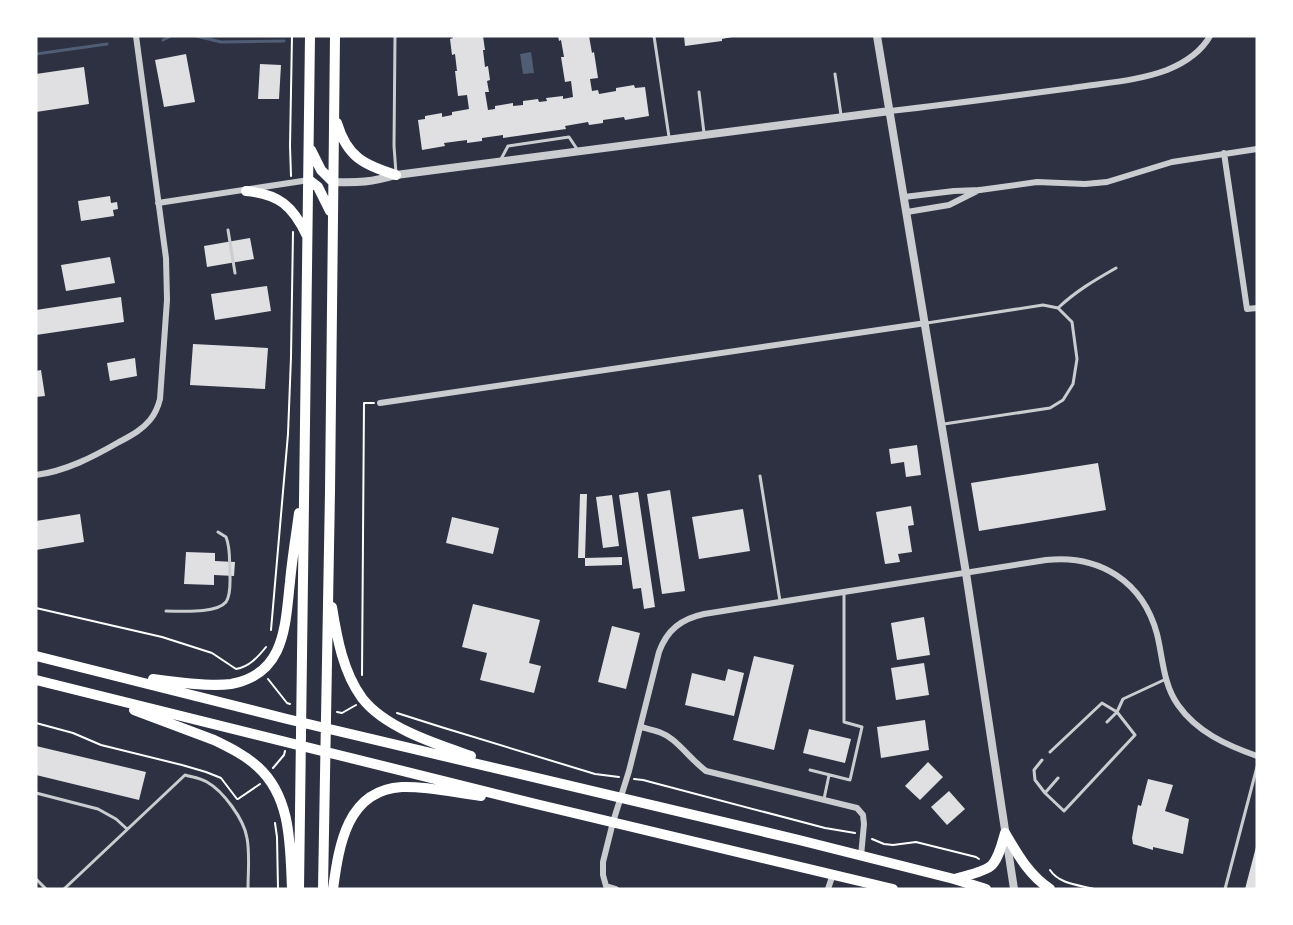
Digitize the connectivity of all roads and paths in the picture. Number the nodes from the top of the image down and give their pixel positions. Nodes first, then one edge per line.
1 (136, 36) edge
2 (292, 36) edge
3 (310, 36) edge
4 (335, 36) edge
5 (395, 36) edge
6 (654, 36) edge
7 (877, 36) edge
8 (1210, 36) edge
9 (835, 74) dead end
10 (699, 92) dead end
11 (890, 111) junction
12 (334, 116) junction
13 (841, 117) junction
14 (705, 135) junction
15 (669, 139) junction
16 (309, 144) junction
17 (1257, 148) edge
18 (578, 151) junction
19 (1224, 153) junction
20 (500, 161) junction
21 (396, 175) junction
22 (309, 180) junction
23 (333, 182) junction
24 (291, 183) junction
25 (980, 190) junction
26 (246, 191) junction
27 (904, 197) junction
28 (158, 203) junction
29 (907, 212) junction
30 (333, 216) junction
31 (292, 226) dead end
32 (228, 230) dead end
33 (308, 238) junction
34 (1116, 268) dead end
35 (235, 273) dead end
36 (1058, 308) junction
37 (1257, 308) edge
38 (926, 323) junction
39 (364, 403) dead end
40 (380, 403) dead end
41 (942, 425) junction
42 (306, 463) junction
43 (36, 475) edge
44 (760, 476) dead end
45 (218, 532) dead end
46 (966, 573) junction
47 (327, 583) junction
48 (844, 592) junction
49 (780, 602) junction
50 (36, 608) edge
51 (166, 611) dead end
52 (271, 631) dead end
53 (268, 645) dead end
54 (36, 656) edge
55 (252, 661) junction
56 (261, 671) junction
57 (108, 674) junction
58 (362, 678) dead end
59 (1166, 679) junction
60 (36, 680) edge
61 (56, 684) junction
62 (364, 700) junction
63 (287, 703) dead end
64 (392, 709) dead end
65 (1117, 712) junction
66 (342, 713) dead end
67 (302, 722) junction
68 (1107, 722) dead end
69 (36, 723) edge
70 (641, 727) junction
71 (325, 728) junction
72 (301, 745) junction
73 (325, 751) junction
74 (1050, 752) dead end
75 (1257, 756) edge
76 (1042, 760) dead end
77 (1257, 767) edge
78 (810, 770) dead end
79 (830, 775) junction
80 (534, 777) junction
81 (627, 778) junction
82 (1058, 778) dead end
83 (260, 785) dead end
84 (36, 793) edge
85 (1045, 793) junction
86 (621, 798) junction
87 (824, 800) junction
88 (536, 804) junction
89 (274, 822) dead end
90 (613, 822) junction
91 (127, 829) junction
92 (1005, 833) junction
93 (864, 835) junction
94 (860, 856) junction
95 (979, 859) dead end
96 (1050, 870) dead end
97 (833, 874) junction
98 (36, 879) edge
99 (954, 879) junction
100 (605, 888) edge
101 (46, 889) edge
102 (64, 889) edge
103 (248, 889) edge
104 (278, 889) edge
105 (292, 889) edge
106 (299, 889) edge
107 (323, 889) edge
108 (333, 889) edge
109 (616, 889) edge
110 (828, 889) edge
111 (893, 889) edge
112 (986, 889) edge
113 (1014, 889) edge
114 (1050, 889) edge
115 (1094, 889) edge
116 (1225, 889) edge

1 - 28 street
2 - 24 path
3 - 16 main road
4 - 12 main road
5 - 21 lane
6 - 15 lane
7 - 11 street
8 - 11 street
9 - 13 lane
10 - 14 lane
11 - 13 street
11 - 27 street
12 - 21 main road
12 - 23 main road
13 - 14 street
14 - 15 street
15 - 18 street
16 - 22 main road
16 - 23 main road
17 - 19 street
18 - 20 street
18 - 20 lane
19 - 25 street
19 - 37 street
20 - 21 street
21 - 23 street
22 - 24 street
22 - 30 main road
22 - 33 main road
23 - 30 main road
24 - 26 street
25 - 27 street
25 - 29 street
26 - 28 street
26 - 33 main road
27 - 29 street
28 - 43 street
29 - 38 street
30 - 47 main road
31 - 52 path
32 - 35 lane
33 - 42 main road
34 - 36 lane
36 - 38 lane
36 - 41 lane
38 - 40 street
38 - 41 street
39 - 58 path
41 - 46 street
42 - 56 main road
42 - 67 main road
44 - 49 lane
45 - 51 lane
46 - 48 street
46 - 59 street
46 - 92 street
47 - 62 main road
47 - 71 main road
48 - 49 street
48 - 79 lane
49 - 70 street
50 - 55 path
53 - 55 path
54 - 57 main road
55 - 56 path
56 - 57 main road
56 - 63 path
57 - 67 main road
59 - 65 lane
59 - 75 street
60 - 61 main road
61 - 72 main road
61 - 105 main road
62 - 66 path
62 - 80 main road
64 - 81 path
65 - 68 lane
65 - 74 lane
65 - 85 lane
67 - 71 main road
67 - 72 main road
69 - 83 path
70 - 81 street
70 - 87 street
71 - 73 main road
71 - 80 main road
72 - 73 main road
72 - 106 main road
73 - 88 main road
73 - 107 main road
76 - 85 lane
77 - 116 lane
78 - 79 lane
79 - 87 lane
80 - 86 main road
81 - 86 street
81 - 93 path
82 - 85 lane
84 - 91 lane
86 - 90 street
86 - 94 main road
87 - 93 street
88 - 90 main road
88 - 108 main road
89 - 104 path
90 - 97 main road
90 - 100 street
91 - 102 lane
91 - 103 lane
92 - 99 main road
92 - 113 street
92 - 114 main road
93 - 94 street
93 - 95 path
94 - 99 main road
96 - 115 path
97 - 110 street
97 - 111 main road
98 - 101 lane
99 - 112 main road
100 - 109 street

